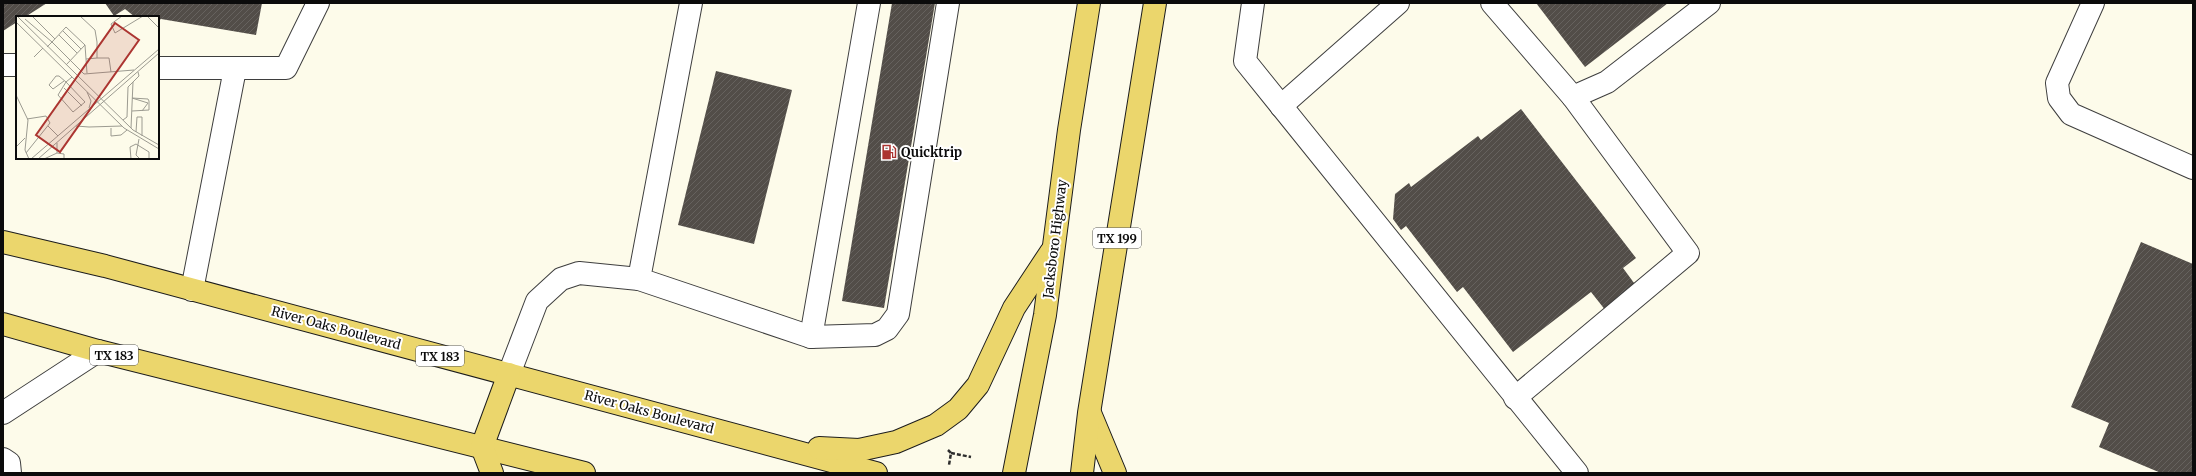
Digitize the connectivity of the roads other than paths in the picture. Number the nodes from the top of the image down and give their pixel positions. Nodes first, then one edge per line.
1 (318, 3) edge
2 (691, 3) edge
3 (869, 3) edge
4 (948, 3) edge
5 (1089, 3) edge
6 (1155, 3) edge
7 (1253, 3) edge
8 (1398, 3) edge
9 (1492, 3) edge
10 (1709, 3) edge
11 (2093, 3) edge
12 (3, 65) edge
13 (16, 65) edge
14 (159, 68) edge
15 (235, 69) junction
16 (1573, 97) junction
17 (1281, 106) junction
18 (2193, 168) edge
19 (3, 242) edge
20 (1054, 248) junction
21 (639, 279) junction
22 (192, 290) junction
23 (3, 324) edge
24 (811, 337) junction
25 (98, 351) junction
26 (509, 374) junction
27 (1515, 398) junction
28 (3, 413) edge
29 (1089, 413) junction
30 (770, 444) junction
31 (482, 447) junction
32 (3, 459) edge
33 (10, 473) edge
34 (492, 473) edge
35 (584, 473) edge
36 (876, 473) edge
37 (1014, 473) edge
38 (1082, 473) edge
39 (1115, 473) edge
40 (1577, 473) edge

1 - 15 lane
2 - 21 lane
3 - 24 lane
4 - 24 lane
5 - 20 main road, Jacksboro Highway
6 - 29 main road, TX 199
7 - 17 lane
8 - 17 lane
9 - 16 lane
10 - 16 lane
11 - 18 lane
12 - 13 lane
14 - 15 lane
15 - 22 lane
16 - 27 lane
17 - 27 lane
19 - 22 main road, River Oaks Boulevard / TX 183
20 - 30 main road
20 - 37 main road, Jacksboro Highway
21 - 24 lane
21 - 26 lane
22 - 26 main road, River Oaks Boulevard / TX 183
23 - 25 main road, TX 183
25 - 28 lane
25 - 31 main road, TX 183
26 - 30 main road, River Oaks Boulevard / TX 183
26 - 31 main road
27 - 40 lane
29 - 38 main road, TX 199
29 - 39 main road
30 - 36 main road, River Oaks Boulevard / TX 183
31 - 34 main road
31 - 35 main road, TX 183
32 - 33 lane

